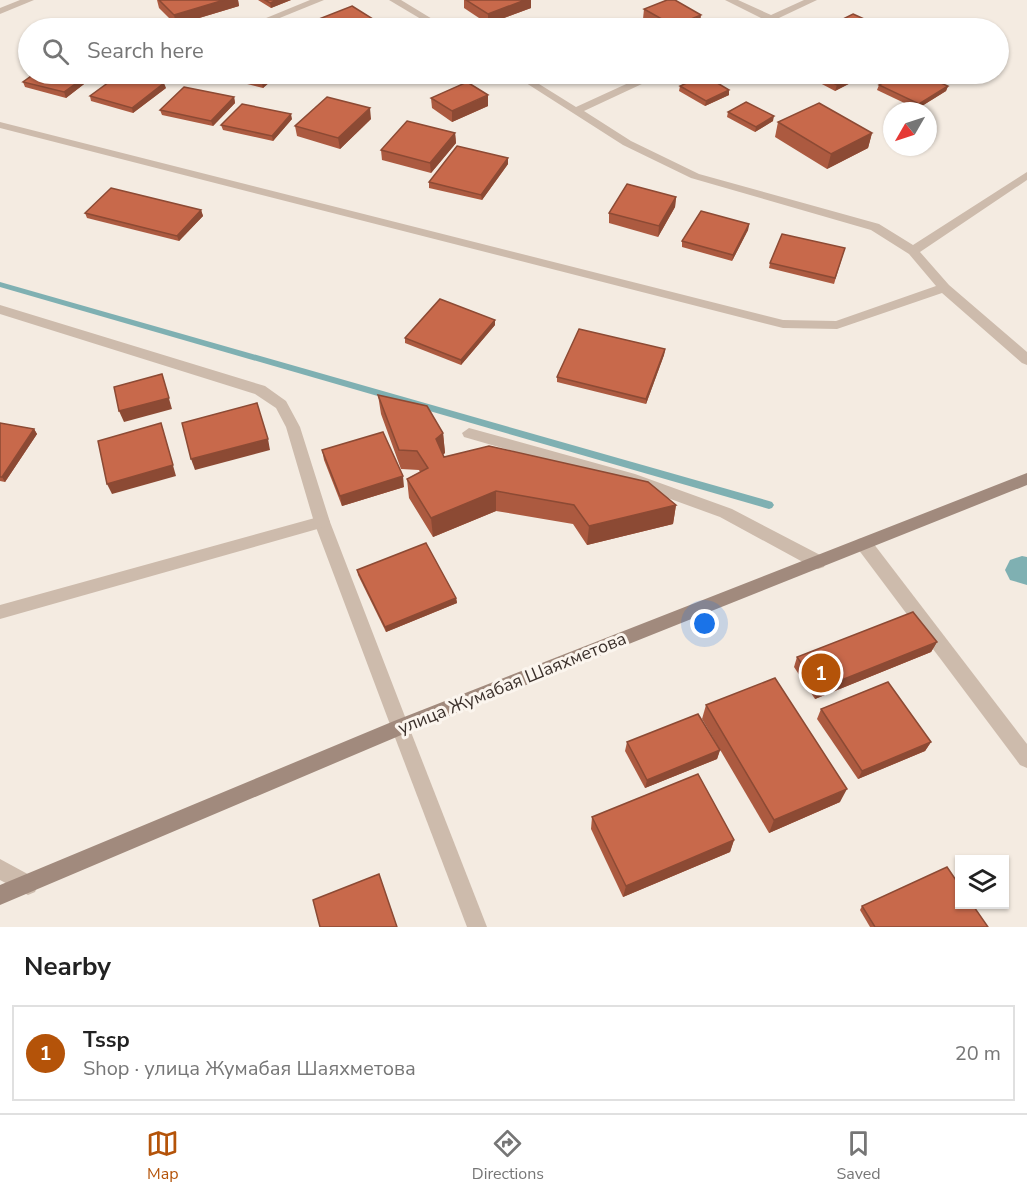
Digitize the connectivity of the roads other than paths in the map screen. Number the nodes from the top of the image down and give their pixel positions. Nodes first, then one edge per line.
1 (29, 0) edge
2 (319, 0) edge
3 (394, 0) edge
4 (730, 0) edge
5 (812, 0) edge
6 (0, 11) edge
7 (273, 18) edge
8 (425, 18) edge
9 (769, 18) edge
10 (773, 18) edge
11 (534, 84) edge
12 (634, 84) edge
13 (578, 110) junction
14 (0, 125) edge
15 (1027, 175) edge
16 (913, 251) junction
17 (944, 288) junction
18 (0, 309) edge
19 (1027, 360) edge
20 (469, 433) dead end
21 (1027, 478) edge
22 (322, 522) junction
23 (864, 544) junction
24 (819, 562) junction
25 (0, 612) edge
26 (400, 727) junction
27 (1027, 759) edge
28 (0, 869) edge
29 (28, 885) junction
30 (0, 896) edge
31 (477, 927) edge

1 - 6 street
2 - 7 street
3 - 8 street
4 - 9 street
5 - 10 street
11 - 13 street
12 - 13 street
13 - 16 street
14 - 17 street
15 - 16 street
16 - 17 street
17 - 19 street
18 - 22 street
20 - 24 street
21 - 23 street, улица Жумабая Шаяхметова
22 - 25 street
22 - 26 street
23 - 24 street, улица Жумабая Шаяхметова
23 - 27 street
24 - 26 street, улица Жумабая Шаяхметова
26 - 29 street, улица Жумабая Шаяхметова
26 - 31 street
28 - 29 street
29 - 30 street, улица Жумабая Шаяхметова

